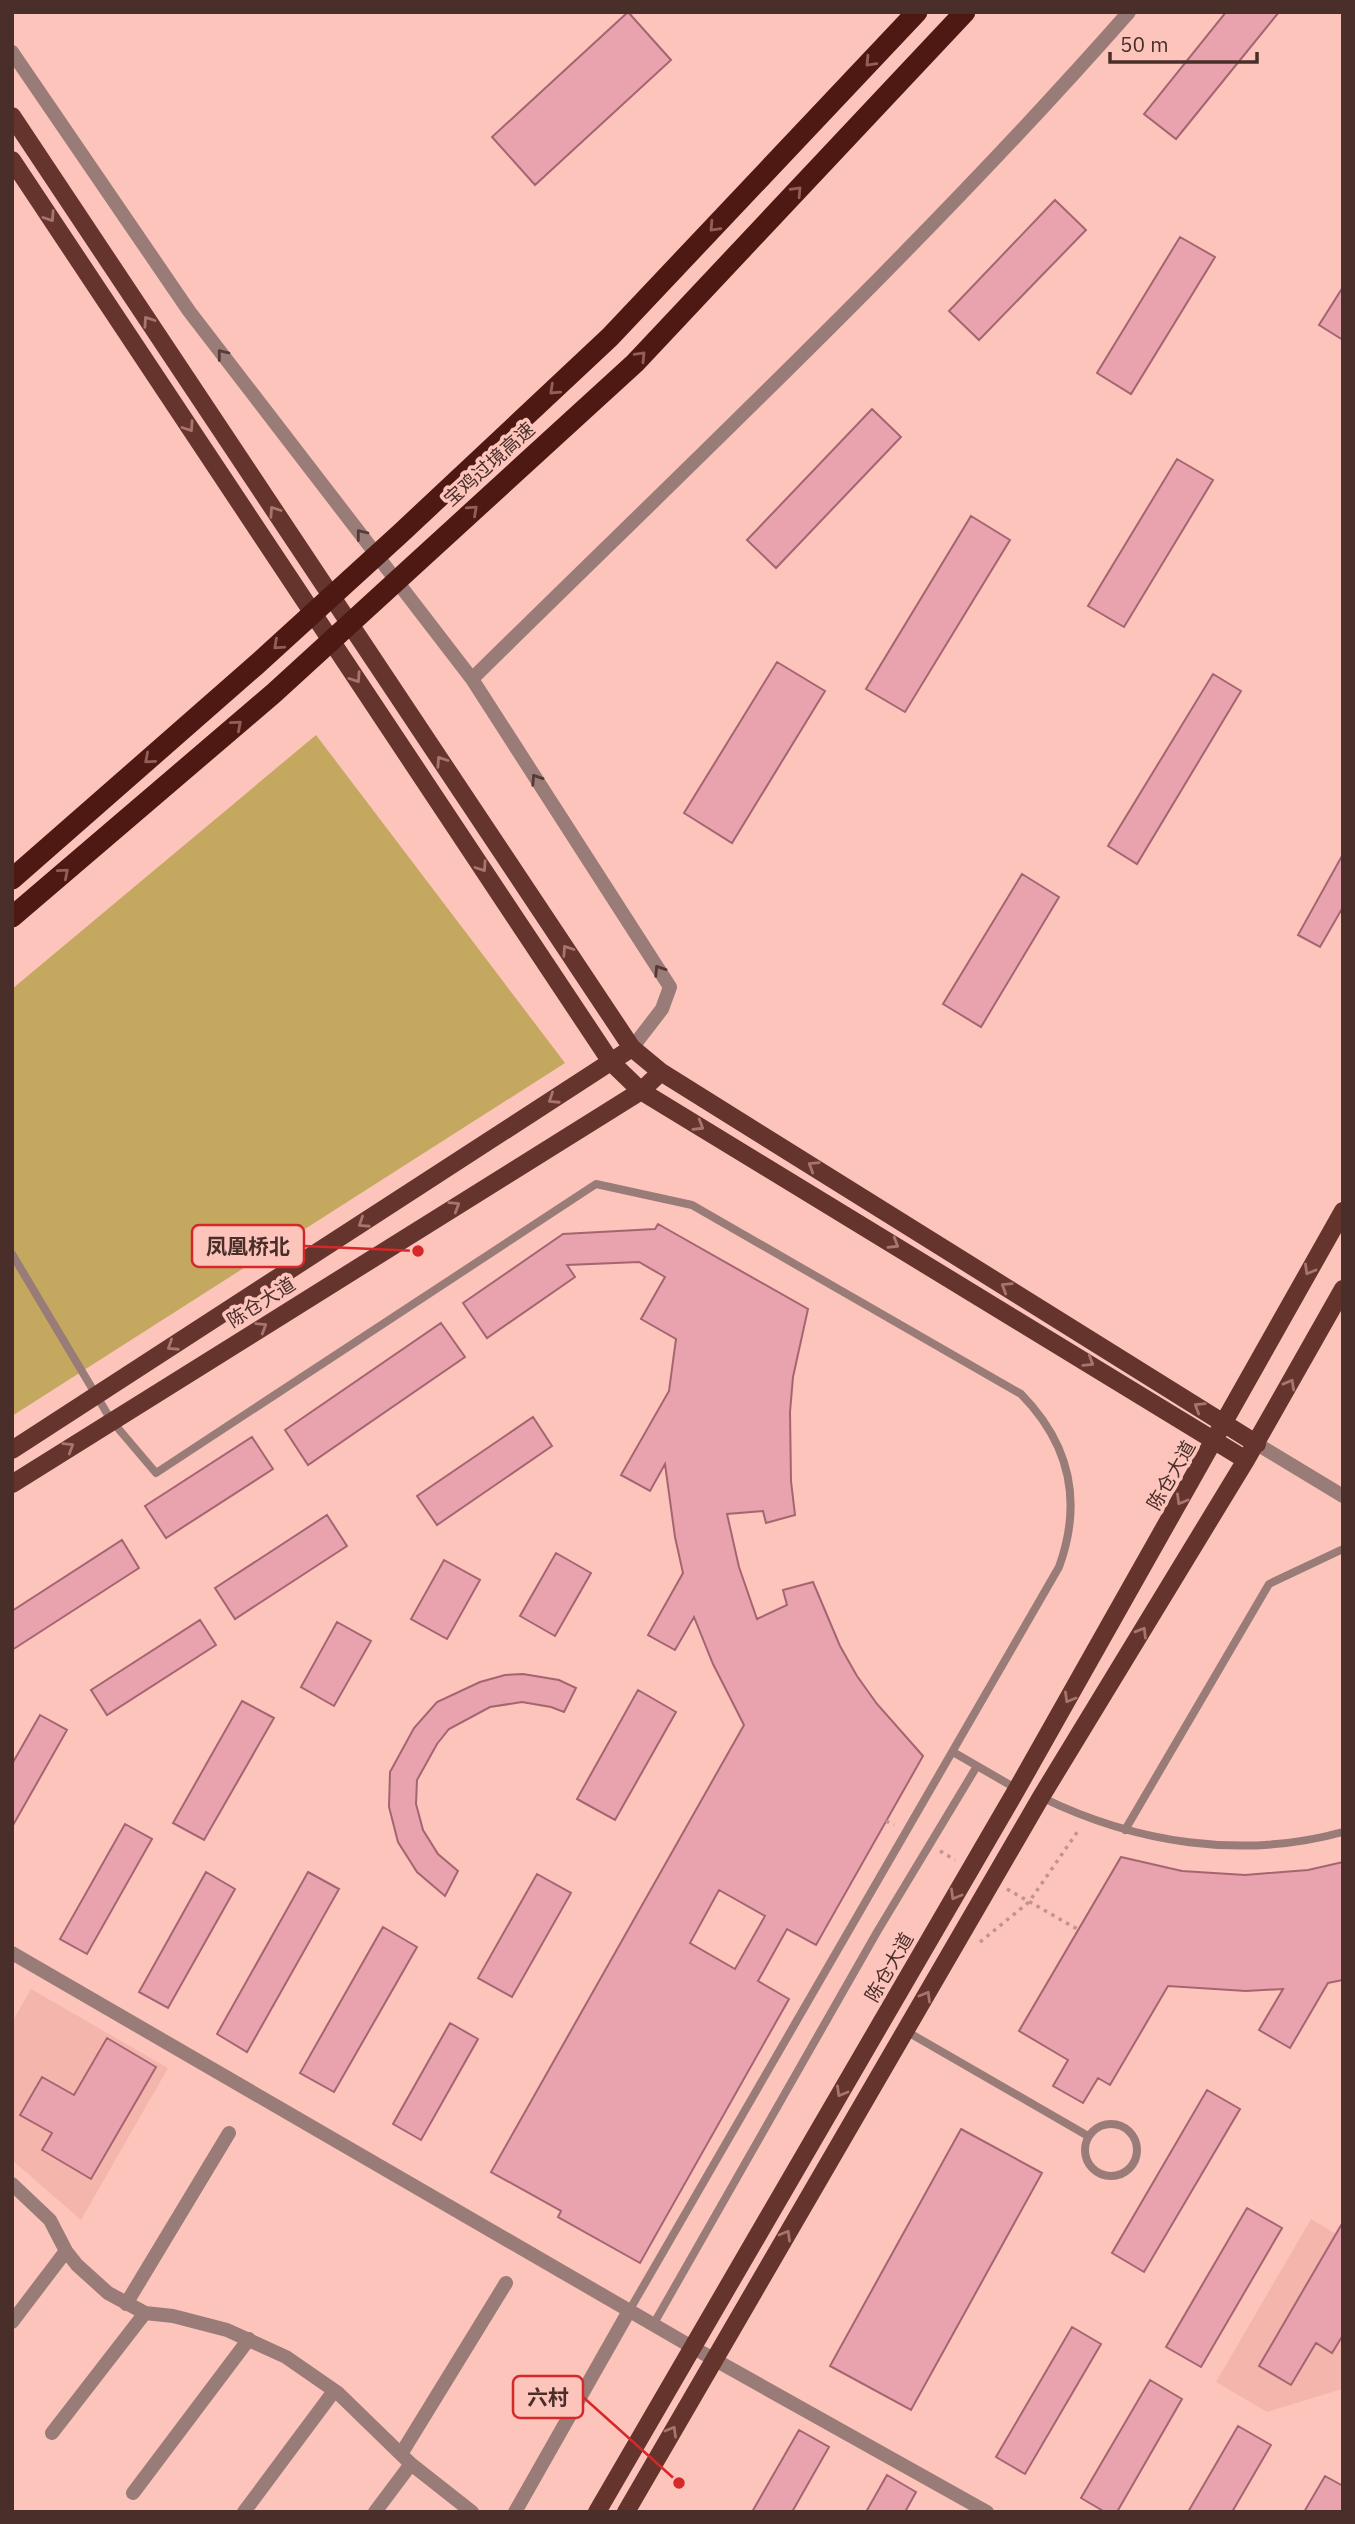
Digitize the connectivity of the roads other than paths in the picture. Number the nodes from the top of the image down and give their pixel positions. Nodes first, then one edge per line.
1 (917, 12) edge
2 (965, 12) edge
3 (1129, 12) edge
4 (12, 52) edge
5 (12, 116) edge
6 (12, 160) edge
7 (472, 679) junction
8 (12, 879) edge
9 (12, 917) edge
10 (632, 1048) junction
11 (611, 1062) junction
12 (661, 1072) junction
13 (641, 1091) junction
14 (1343, 1211) edge
15 (12, 1254) edge
16 (1343, 1289) edge
17 (97, 1395) junction
18 (111, 1420) junction
19 (1223, 1422) junction
20 (1214, 1440) junction
21 (1257, 1444) junction
22 (12, 1450) edge
23 (1246, 1460) junction
24 (12, 1485) edge
25 (1343, 1496) edge
26 (1343, 1549) edge
27 (953, 1752) junction
28 (977, 1766) junction
29 (1017, 1789) junction
30 (1041, 1797) junction
31 (1125, 1830) junction
32 (1343, 1832) edge
33 (12, 1953) edge
34 (905, 2030) junction
35 (229, 2133) dead end
36 (1088, 2137) junction
37 (12, 2184) edge
38 (66, 2251) junction
39 (506, 2283) dead end
40 (126, 2304) junction
41 (629, 2311) junction
42 (145, 2313) junction
43 (12, 2322) edge
44 (653, 2325) junction
45 (250, 2339) junction
46 (692, 2347) junction
47 (714, 2359) junction
48 (334, 2390) junction
49 (52, 2433) dead end
50 (406, 2459) junction
51 (133, 2493) dead end
52 (244, 2512) edge
53 (375, 2512) edge
54 (472, 2512) edge
55 (514, 2512) edge
56 (597, 2512) edge
57 (626, 2512) edge
58 (987, 2512) edge

1 -> 8 highway, 宝鸡过境高速
9 -> 2 highway, 宝鸡过境高速
3 - 7 street
7 -> 4 street
10 -> 5 main road
6 -> 11 main road
10 -> 7 street
10 - 11 main road
10 - 12 main road
11 - 13 main road
11 -> 17 main road
12 - 13 main road, 陈仓大道
19 -> 12 main road
18 -> 13 main road, 陈仓大道
13 -> 20 main road, 陈仓大道
14 -> 19 main road, 陈仓大道
15 - 17 lane
21 -> 16 main road
17 - 18 lane
17 - 22 main road
24 -> 18 main road, 陈仓大道
18 - 27 lane
19 - 20 main road, 陈仓大道
19 - 21 main road
20 - 23 main road, 陈仓大道
20 -> 29 main road, 陈仓大道
21 - 23 main road
21 - 25 street
30 -> 23 main road
26 - 31 lane
27 - 28 lane
27 - 41 lane
28 - 29 lane
28 - 44 lane
29 -> 46 main road, 陈仓大道
30 - 31 lane
34 -> 30 main road
31 - 32 lane
33 - 41 street
34 - 36 lane
47 -> 34 main road
35 - 40 street
36 - 36 lane
37 - 38 street
38 - 40 street
38 - 43 street
39 - 50 street
40 - 42 street
41 - 44 street
41 - 55 street
42 - 45 street
42 - 49 street
44 - 46 street
45 - 48 street
45 - 51 street
46 - 47 street
46 - 56 main road, 陈仓大道
57 -> 47 main road
47 - 58 street
48 - 50 street
48 - 52 street
50 - 53 street
50 - 54 street

